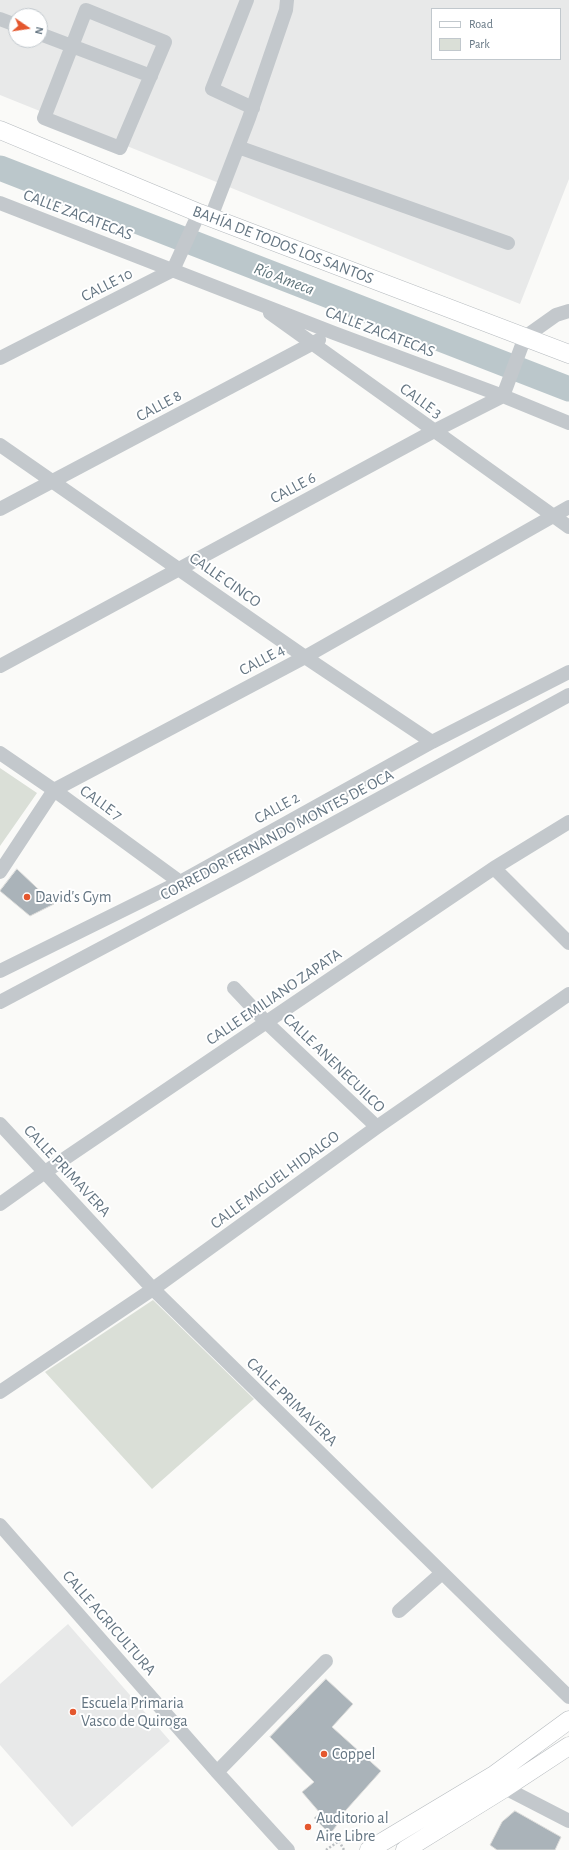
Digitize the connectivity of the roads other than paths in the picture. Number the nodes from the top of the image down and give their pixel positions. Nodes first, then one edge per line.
1 (247, 0) edge
2 (287, 0) edge
3 (48, 37) edge
4 (72, 45) junction
5 (151, 76) junction
6 (253, 108) junction
7 (0, 130) edge
8 (238, 147) junction
9 (0, 203) edge
10 (202, 218) junction
11 (508, 243) dead end
12 (173, 270) junction
13 (253, 302) junction
14 (569, 311) edge
15 (334, 333) junction
16 (523, 343) junction
17 (312, 344) junction
18 (569, 354) edge
19 (0, 358) edge
20 (503, 396) junction
21 (569, 422) edge
22 (434, 431) junction
23 (0, 445) edge
24 (53, 481) junction
25 (569, 507) edge
26 (0, 510) edge
27 (554, 516) junction
28 (569, 527) edge
29 (179, 569) junction
30 (305, 657) junction
31 (0, 666) edge
32 (569, 672) edge
33 (569, 696) edge
34 (432, 742) junction
35 (0, 753) edge
36 (54, 790) junction
37 (569, 822) edge
38 (494, 868) junction
39 (0, 872) edge
40 (180, 882) junction
41 (569, 944) edge
42 (0, 971) edge
43 (234, 988) dead end
44 (569, 994) edge
45 (0, 1002) edge
46 (267, 1023) junction
47 (0, 1124) edge
48 (377, 1127) junction
49 (45, 1172) junction
50 (0, 1204) edge
51 (153, 1289) junction
52 (0, 1392) edge
53 (0, 1525) edge
54 (442, 1573) junction
55 (399, 1611) dead end
56 (326, 1662) dead end
57 (569, 1697) edge
58 (569, 1720) edge
59 (569, 1746) edge
60 (217, 1772) junction
61 (505, 1788) junction
62 (569, 1821) edge
63 (288, 1850) edge
64 (369, 1850) edge
65 (405, 1850) edge

1 - 6 street
2 - 6 street
3 - 4 street
4 - 5 street
4 - 5 street
4 - 5 street
6 - 8 street
7 - 10 main road, BAHÍA DE TODOS LOS SANTOS
8 - 10 street
8 - 11 street
9 - 12 street, CALLE ZACATECAS
10 - 12 street
10 - 16 main road, BAHÍA DE TODOS LOS SANTOS
12 - 13 street, CALLE ZACATECAS
12 - 19 street, CALLE 10
13 - 15 street, CALLE ZACATECAS
13 - 17 street, CALLE 3
14 - 16 street
15 - 17 street, CALLE 8
15 - 20 street, CALLE ZACATECAS
16 - 18 main road, BAHÍA DE TODOS LOS SANTOS
16 - 20 street
17 - 22 street, CALLE 3
17 - 24 street, CALLE 8
20 - 21 street, CALLE ZACATECAS
20 - 22 street, CALLE 6
22 - 27 street, CALLE 3
22 - 29 street, CALLE 6
23 - 24 street, CALLE CINCO
24 - 26 street, CALLE 8
24 - 29 street, CALLE CINCO
25 - 27 street, CALLE 4
27 - 28 street, CALLE 3
27 - 30 street, CALLE 4
29 - 30 street, CALLE CINCO
29 - 31 street, CALLE 6
30 - 34 street, CALLE CINCO
30 - 36 street, CALLE 4
32 - 34 street, CALLE 2
33 - 45 street, CORREDOR FERNANDO MONTES DE OCA
34 - 40 street, CALLE 2
35 - 36 street, CALLE 7
36 - 39 street, CALLE 4
36 - 40 street, CALLE 7
37 - 38 street, CALLE EMILIANO ZAPATA
38 - 41 street
38 - 46 street, CALLE EMILIANO ZAPATA
40 - 42 street, CALLE 2
43 - 46 street, CALLE ANENECUILCO
44 - 48 street, CALLE MIGUEL HIDALGO
46 - 48 street, CALLE ANENECUILCO
46 - 49 street, CALLE EMILIANO ZAPATA
47 - 49 street, CALLE PRIMAVERA
48 - 51 street, CALLE MIGUEL HIDALGO
49 - 50 street, CALLE EMILIANO ZAPATA
49 - 51 street, CALLE PRIMAVERA
51 - 52 street, CALLE MIGUEL HIDALGO
51 - 54 street, CALLE PRIMAVERA
53 - 60 street, CALLE AGRICULTURA
54 - 55 street
54 - 57 street, CALLE PRIMAVERA
56 - 60 street
58 - 64 main road
59 - 61 main road
60 - 63 street, CALLE AGRICULTURA
61 - 62 street
61 - 65 main road

